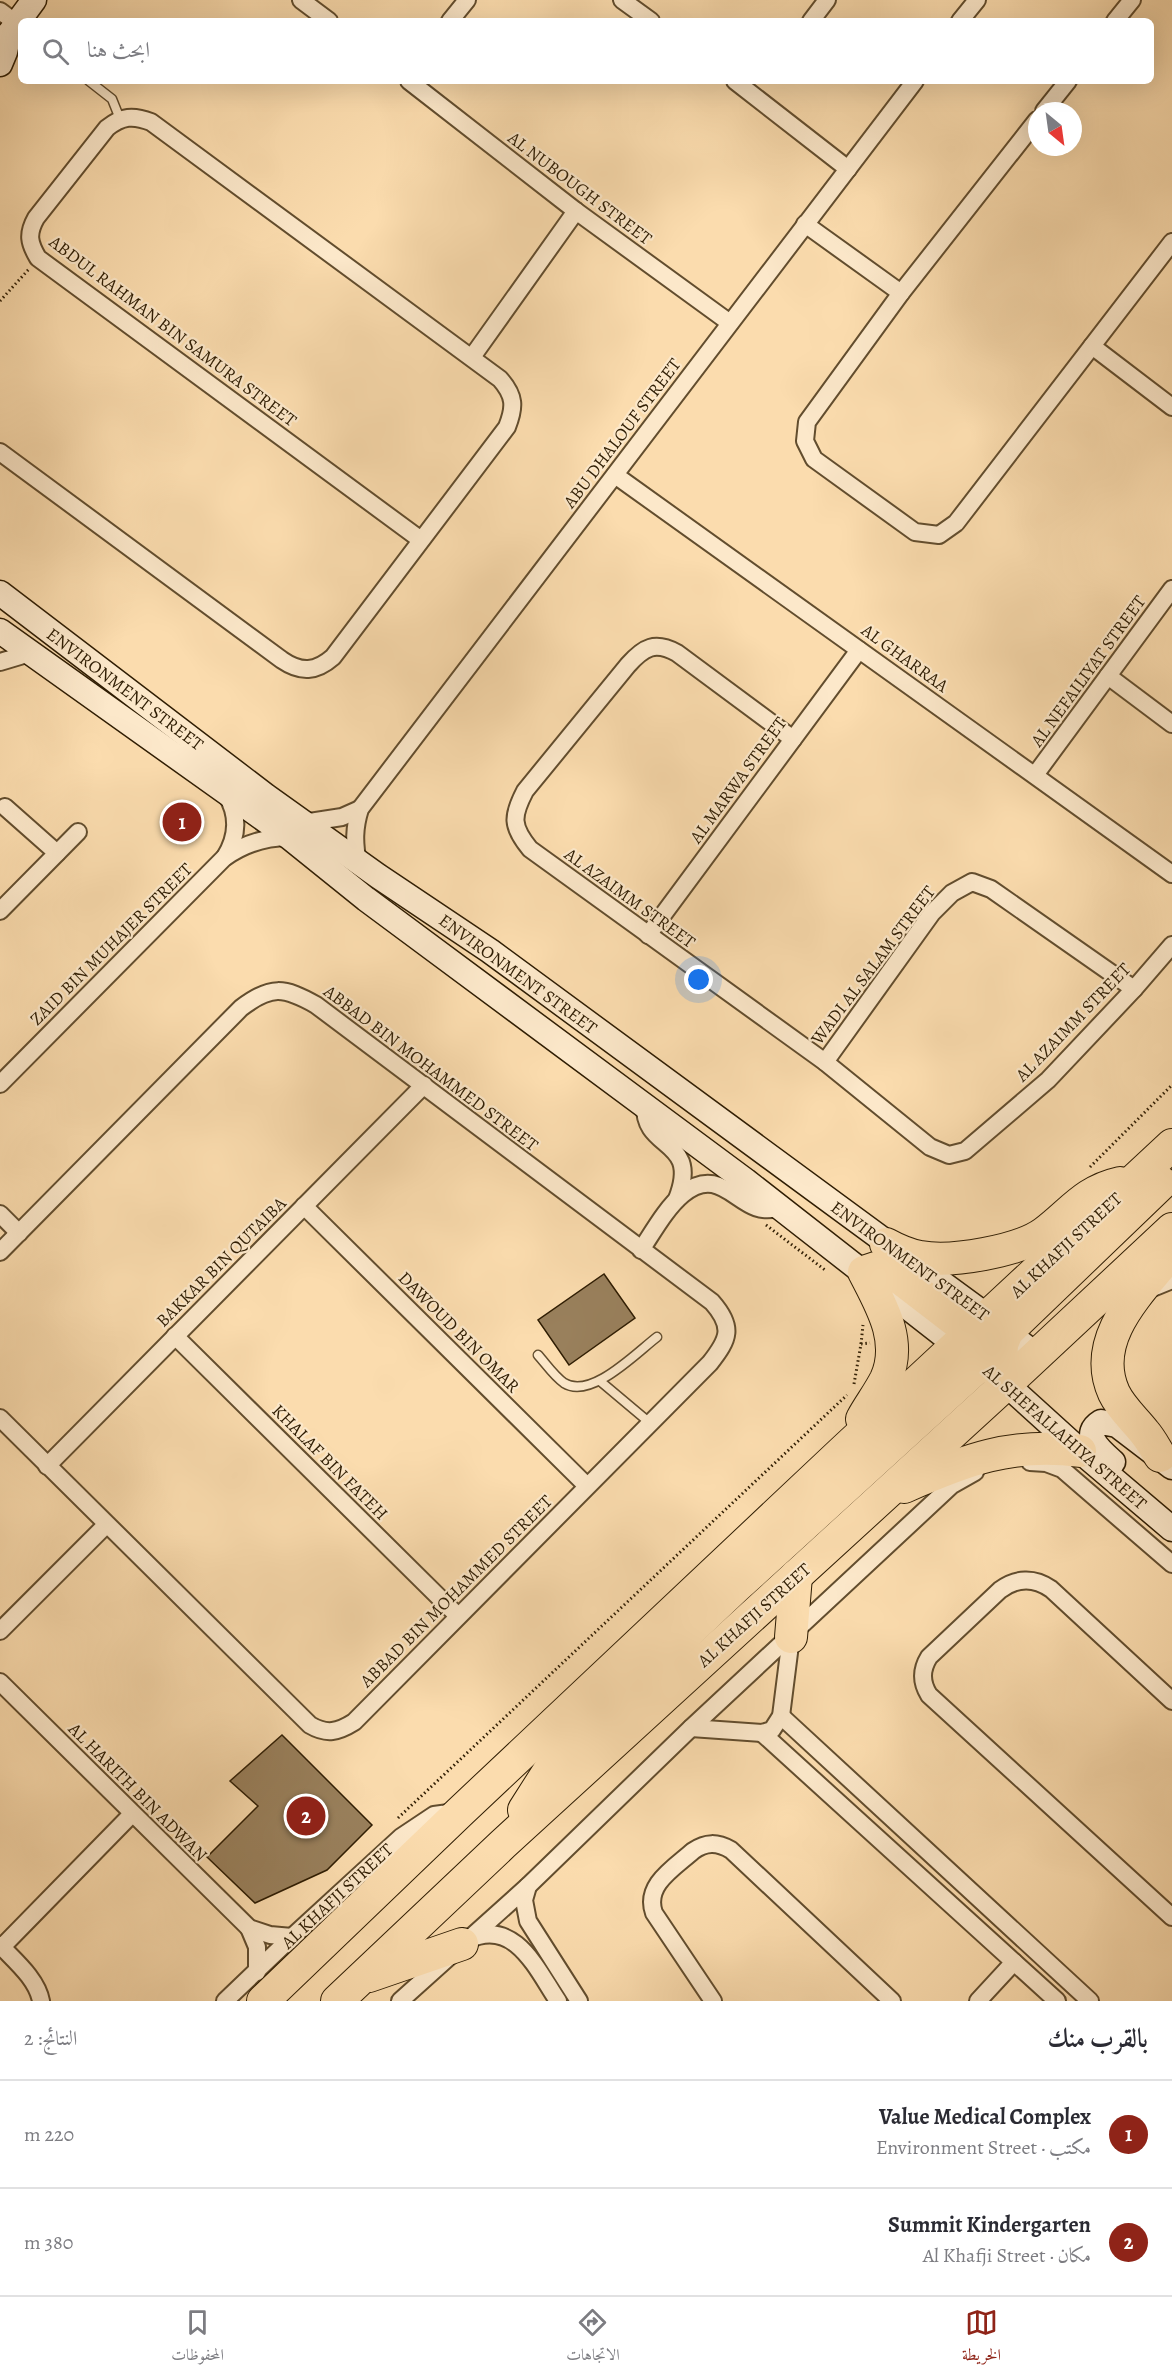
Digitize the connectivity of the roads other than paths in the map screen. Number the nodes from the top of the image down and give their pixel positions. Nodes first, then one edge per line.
1 (34, 0) edge
2 (301, 0) edge
3 (466, 0) edge
4 (622, 0) edge
5 (827, 0) edge
6 (976, 0) edge
7 (1132, 0) edge
8 (325, 18) edge
9 (452, 18) edge
10 (647, 18) edge
11 (813, 18) edge
12 (962, 18) edge
13 (1117, 18) edge
14 (9, 27) edge
15 (0, 64) edge
16 (93, 84) edge
17 (414, 84) edge
18 (739, 84) edge
19 (761, 84) edge
20 (913, 84) edge
21 (1066, 84) edge
22 (753, 94) junction
23 (1051, 102) edge
24 (120, 119) junction
25 (1028, 131) edge
26 (848, 169) junction
27 (576, 211) junction
28 (806, 224) junction
29 (1172, 242) edge
30 (901, 293) junction
31 (730, 323) junction
32 (1092, 346) junction
33 (472, 357) junction
34 (1172, 407) edge
35 (0, 452) edge
36 (615, 475) junction
37 (421, 540) junction
38 (1172, 589) edge
39 (4, 598) edge
40 (0, 631) edge
41 (860, 650) junction
42 (30, 653) junction
43 (0, 662) edge
44 (1108, 676) junction
45 (1172, 724) edge
46 (793, 739) junction
47 (1035, 776) junction
48 (224, 791) junction
49 (5, 807) dead end
50 (360, 809) junction
51 (296, 830) junction
52 (78, 832) dead end
53 (57, 853) junction
54 (224, 858) junction
55 (358, 863) junction
56 (1172, 874) edge
57 (0, 911) edge
58 (648, 935) junction
59 (1172, 945) edge
60 (1134, 989) junction
61 (825, 1062) junction
62 (0, 1084) edge
63 (424, 1086) junction
64 (645, 1105) junction
65 (1172, 1145) edge
66 (1172, 1174) edge
67 (1132, 1182) junction
68 (677, 1200) junction
69 (304, 1206) junction
70 (0, 1214) edge
71 (772, 1216) junction
72 (1172, 1229) edge
73 (19, 1233) junction
74 (886, 1244) junction
75 (641, 1250) junction
76 (0, 1252) edge
77 (1172, 1252) edge
78 (864, 1272) junction
79 (1172, 1280) edge
80 (1141, 1292) junction
81 (175, 1336) junction
82 (657, 1338) dead end
83 (985, 1342) junction
84 (538, 1355) dead end
85 (1037, 1356) junction
86 (600, 1381) junction
87 (1006, 1384) junction
88 (0, 1418) edge
89 (650, 1423) junction
90 (1080, 1450) junction
91 (843, 1451) junction
92 (1166, 1461) edge
93 (47, 1466) junction
94 (587, 1486) junction
95 (879, 1499) junction
96 (1172, 1515) edge
97 (106, 1525) junction
98 (1172, 1529) edge
99 (1172, 1564) edge
100 (796, 1576) junction
101 (458, 1616) junction
102 (0, 1631) edge
103 (791, 1637) junction
104 (0, 1682) edge
105 (1172, 1701) edge
106 (781, 1716) junction
107 (692, 1728) junction
108 (762, 1733) junction
109 (460, 1812) junction
110 (132, 1814) junction
111 (503, 1844) junction
112 (528, 1886) junction
113 (1172, 1917) edge
114 (249, 1928) junction
115 (292, 1936) junction
116 (462, 1944) junction
117 (1, 1946) edge
118 (1014, 1962) junction
119 (362, 1978) junction
120 (260, 1986) edge
121 (41, 2001) edge
122 (225, 2001) edge
123 (337, 2001) edge
124 (400, 2001) edge
125 (558, 2001) edge
126 (579, 2001) edge
127 (713, 2001) edge
128 (892, 2001) edge
129 (978, 2001) edge
130 (1057, 2001) edge
131 (1090, 2001) edge

1 - 14 street
2 - 8 street
3 - 9 street
4 - 10 street
5 - 11 street
6 - 12 street
7 - 13 street
14 - 15 street
16 - 24 lane
17 - 27 street, AL NUBOUGH STREET
18 - 22 street
19 - 22 street
20 - 26 street, ABU DHALOUF STREET
21 - 23 street
22 - 26 street
24 - 33 street
24 - 37 street, ABDUL RAHMAN BIN SAMURA STREET
25 - 30 street
26 - 28 street, ABU DHALOUF STREET
27 - 31 street, AL NUBOUGH STREET
27 - 33 street
28 - 30 street
28 - 31 street, ABU DHALOUF STREET
29 - 32 street
30 - 32 street
31 - 36 street, ABU DHALOUF STREET
32 - 34 street
33 - 37 street
35 - 37 street
36 - 41 street, AL GHARRAA
36 - 50 street, ABU DHALOUF STREET
38 - 44 street, AL NEFAILIYAT STREET
39 - 51 street, ENVIRONMENT STREET
40 - 42 street, ENVIRONMENT STREET
41 - 46 street, AL MARWA STREET
41 - 47 street, AL GHARRAA
42 - 43 street
42 - 48 street, ENVIRONMENT STREET
44 - 45 street
44 - 47 street, AL NEFAILIYAT STREET
46 - 58 street, AL MARWA STREET
46 - 58 street, AL AZAIMM STREET
47 - 56 street, AL GHARRAA
48 - 51 street, ENVIRONMENT STREET
48 - 54 street, ZAID BIN MUHAJER STREET
49 - 53 street
50 - 51 street
50 - 55 street, ABU DHALOUF STREET
51 - 54 street, ZAID BIN MUHAJER STREET
51 - 55 street, ENVIRONMENT STREET
51 - 64 street, ENVIRONMENT STREET
52 - 53 street
53 - 57 street
54 - 62 street, ZAID BIN MUHAJER STREET
55 - 74 street, ENVIRONMENT STREET
58 - 61 street, AL AZAIMM STREET
59 - 60 street, AL AZAIMM STREET
60 - 61 street, AL AZAIMM STREET
60 - 61 street, WADI AL SALAM STREET
63 - 69 street, BAKKAR BIN QUTAIBA
63 - 73 street, ABBAD BIN MOHAMMED STREET
63 - 75 street, ABBAD BIN MOHAMMED STREET
64 - 68 street
64 - 71 street, ENVIRONMENT STREET
65 - 67 highway, AL KHAFJI STREET
66 - 83 highway
67 - 74 highway
67 - 83 highway, AL KHAFJI STREET
68 - 71 street
68 - 75 street
69 - 81 street, BAKKAR BIN QUTAIBA
69 - 94 street, DAWOUD BIN OMAR
70 - 73 street
71 - 78 street, ENVIRONMENT STREET
72 - 85 highway, AL KHAFJI STREET
73 - 76 street, ABBAD BIN MOHAMMED STREET
74 - 83 street, ENVIRONMENT STREET
75 - 89 street, ABBAD BIN MOHAMMED STREET
77 - 80 highway
78 - 83 highway
78 - 91 highway
79 - 80 street
80 - 92 highway
81 - 93 street, BAKKAR BIN QUTAIBA
81 - 101 street, KHALAF BIN FATEH
82 - 86 lane
83 - 85 highway
83 - 87 highway
83 - 91 highway, AL KHAFJI STREET
83 - 111 highway
84 - 86 lane
85 - 87 highway, AL KHAFJI STREET
86 - 89 lane
87 - 90 street, AL SHEFALLAHIYA STREET
87 - 95 highway, AL KHAFJI STREET
88 - 93 street, ABBAD BIN MOHAMMED STREET
89 - 94 street, ABBAD BIN MOHAMMED STREET
90 - 95 highway
90 - 98 street, AL SHEFALLAHIYA STREET
91 - 109 highway, AL KHAFJI STREET
92 - 96 street
93 - 97 street, ABBAD BIN MOHAMMED STREET
94 - 101 street, ABBAD BIN MOHAMMED STREET
95 - 100 highway, AL KHAFJI STREET
97 - 101 street, ABBAD BIN MOHAMMED STREET
97 - 102 street
99 - 103 street, AL SHEFALLAHIYA STREET
100 - 103 highway
100 - 111 highway, AL KHAFJI STREET
103 - 106 street
103 - 107 street
104 - 110 street, AL HARITH BIN ADWAN
105 - 113 street
106 - 108 street
106 - 131 street
107 - 108 street
107 - 112 street
108 - 118 street
109 - 115 street, AL KHAFJI STREET
109 - 120 highway, AL KHAFJI STREET
110 - 114 street, AL HARITH BIN ADWAN
110 - 117 street
111 - 119 highway, AL KHAFJI STREET
112 - 116 street
112 - 126 street
114 - 115 street, AL HARITH BIN ADWAN
114 - 120 street
115 - 120 street, AL KHAFJI STREET
116 - 119 highway
116 - 124 street
116 - 125 street
117 - 121 street
118 - 129 street
118 - 130 street
119 - 123 highway, AL KHAFJI STREET
120 - 122 street, AL KHAFJI STREET
127 - 128 street

